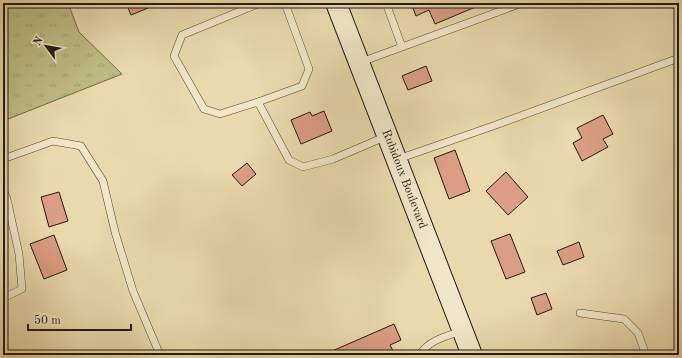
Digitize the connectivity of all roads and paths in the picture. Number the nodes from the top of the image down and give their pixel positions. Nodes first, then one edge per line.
1 (260, 3) edge
2 (280, 3) edge
3 (336, 3) edge
4 (386, 3) edge
5 (522, 3) edge
6 (402, 47) junction
7 (679, 58) edge
8 (359, 63) junction
9 (258, 102) junction
10 (387, 136) junction
11 (3, 159) edge
12 (396, 159) junction
13 (3, 189) edge
14 (3, 298) edge
15 (580, 313) dead end
16 (462, 331) junction
17 (160, 355) edge
18 (420, 355) edge
19 (472, 355) edge
20 (646, 355) edge

1 - 9 lane
2 - 9 lane
3 - 8 main road, Rubidoux Boulevard
4 - 6 lane
5 - 6 lane
6 - 8 lane
7 - 12 lane
8 - 10 main road, Rubidoux Boulevard
9 - 10 lane
10 - 12 main road, Rubidoux Boulevard
11 - 17 lane
12 - 16 main road, Rubidoux Boulevard
13 - 14 lane
15 - 20 lane
16 - 18 lane
16 - 19 main road, Rubidoux Boulevard

